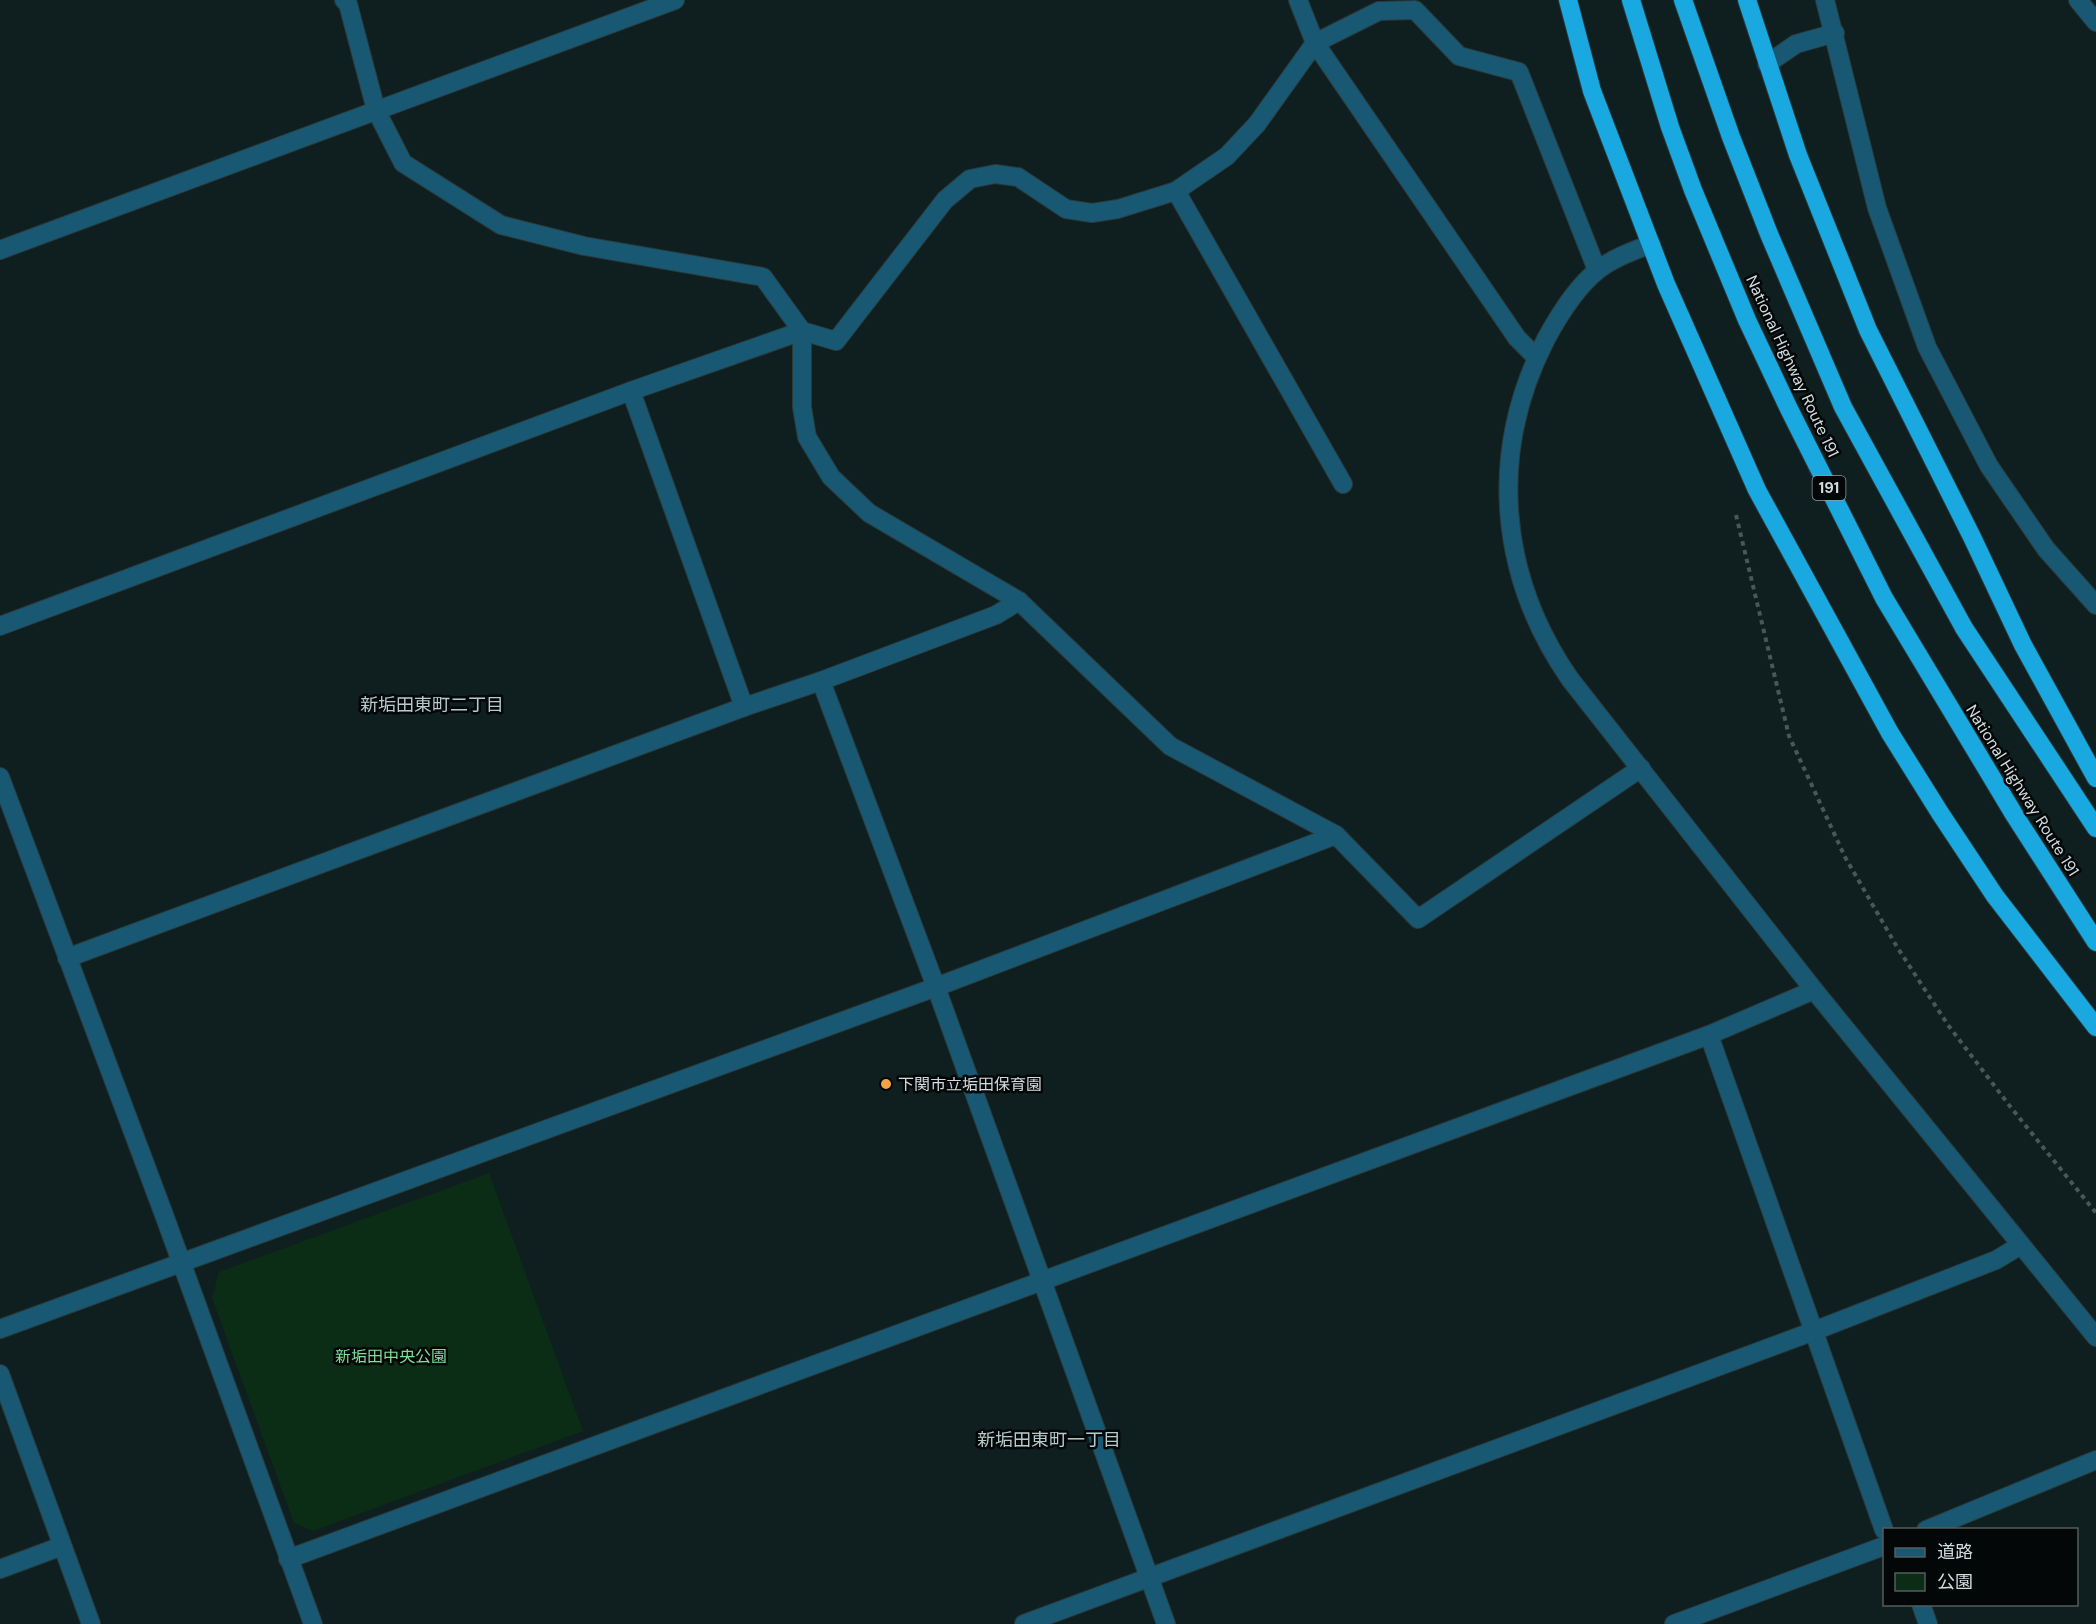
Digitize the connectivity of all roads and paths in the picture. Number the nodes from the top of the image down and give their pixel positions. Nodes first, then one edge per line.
1 (344, 0) edge
2 (675, 0) edge
3 (1298, 0) edge
4 (1568, 0) edge
5 (1630, 0) edge
6 (1683, 0) edge
7 (1747, 0) edge
8 (1825, 0) edge
9 (2078, 0) edge
10 (2096, 22) edge
11 (1835, 33) junction
12 (1315, 43) junction
13 (1767, 64) junction
14 (376, 110) junction
15 (1176, 191) junction
16 (1651, 244) junction
17 (0, 250) edge
18 (1597, 270) junction
19 (802, 331) junction
20 (1537, 358) junction
21 (631, 391) junction
22 (1343, 484) dead end
23 (1734, 505) dead end
24 (1019, 601) junction
25 (2096, 605) edge
26 (0, 626) edge
27 (821, 681) junction
28 (744, 707) junction
29 (1641, 768) junction
30 (0, 777) edge
31 (2096, 778) edge
32 (2096, 828) edge
33 (1336, 836) junction
34 (2096, 942) edge
35 (67, 958) junction
36 (936, 987) junction
37 (1814, 990) junction
38 (2096, 1027) edge
39 (1709, 1035) junction
40 (2096, 1213) edge
41 (2021, 1245) junction
42 (181, 1263) junction
43 (1042, 1280) junction
44 (0, 1329) edge
45 (1814, 1331) junction
46 (2096, 1337) edge
47 (0, 1374) edge
48 (2096, 1460) edge
49 (1883, 1528) edge
50 (1931, 1528) edge
51 (62, 1546) junction
52 (1883, 1546) edge
53 (288, 1559) junction
54 (0, 1569) edge
55 (1150, 1578) junction
56 (1921, 1606) edge
57 (91, 1624) edge
58 (313, 1624) edge
59 (1024, 1624) edge
60 (1166, 1624) edge
61 (1674, 1624) edge
62 (1928, 1624) edge

1 - 14 street
2 - 14 street
3 - 12 street
4 - 16 highway
5 - 34 highway, National Highway Route 191 / 191
6 - 32 highway, National Highway Route 191
7 - 13 highway
8 - 11 street
9 - 10 street
11 - 13 street
11 - 25 street
12 - 15 street
12 - 18 street
12 - 20 street
13 - 31 highway
14 - 17 street
14 - 19 street
15 - 19 street
15 - 22 street
16 - 18 street
16 - 38 highway
18 - 20 street
19 - 21 street
19 - 24 street
20 - 29 street
21 - 26 street
21 - 28 street
23 - 40 path
24 - 27 street
24 - 33 street
27 - 28 street
27 - 36 street
28 - 35 street
29 - 33 street
29 - 37 street
30 - 35 street
33 - 36 street
35 - 42 street
36 - 42 street
36 - 43 street
37 - 39 street
37 - 41 street
39 - 43 street
39 - 45 street
41 - 45 street
41 - 46 street
42 - 44 street
42 - 53 street
43 - 53 street
43 - 55 street
45 - 49 street
45 - 55 street
47 - 51 street
48 - 50 street
51 - 54 street
51 - 57 street
52 - 61 street
53 - 58 street
55 - 59 street
55 - 60 street
56 - 62 street

